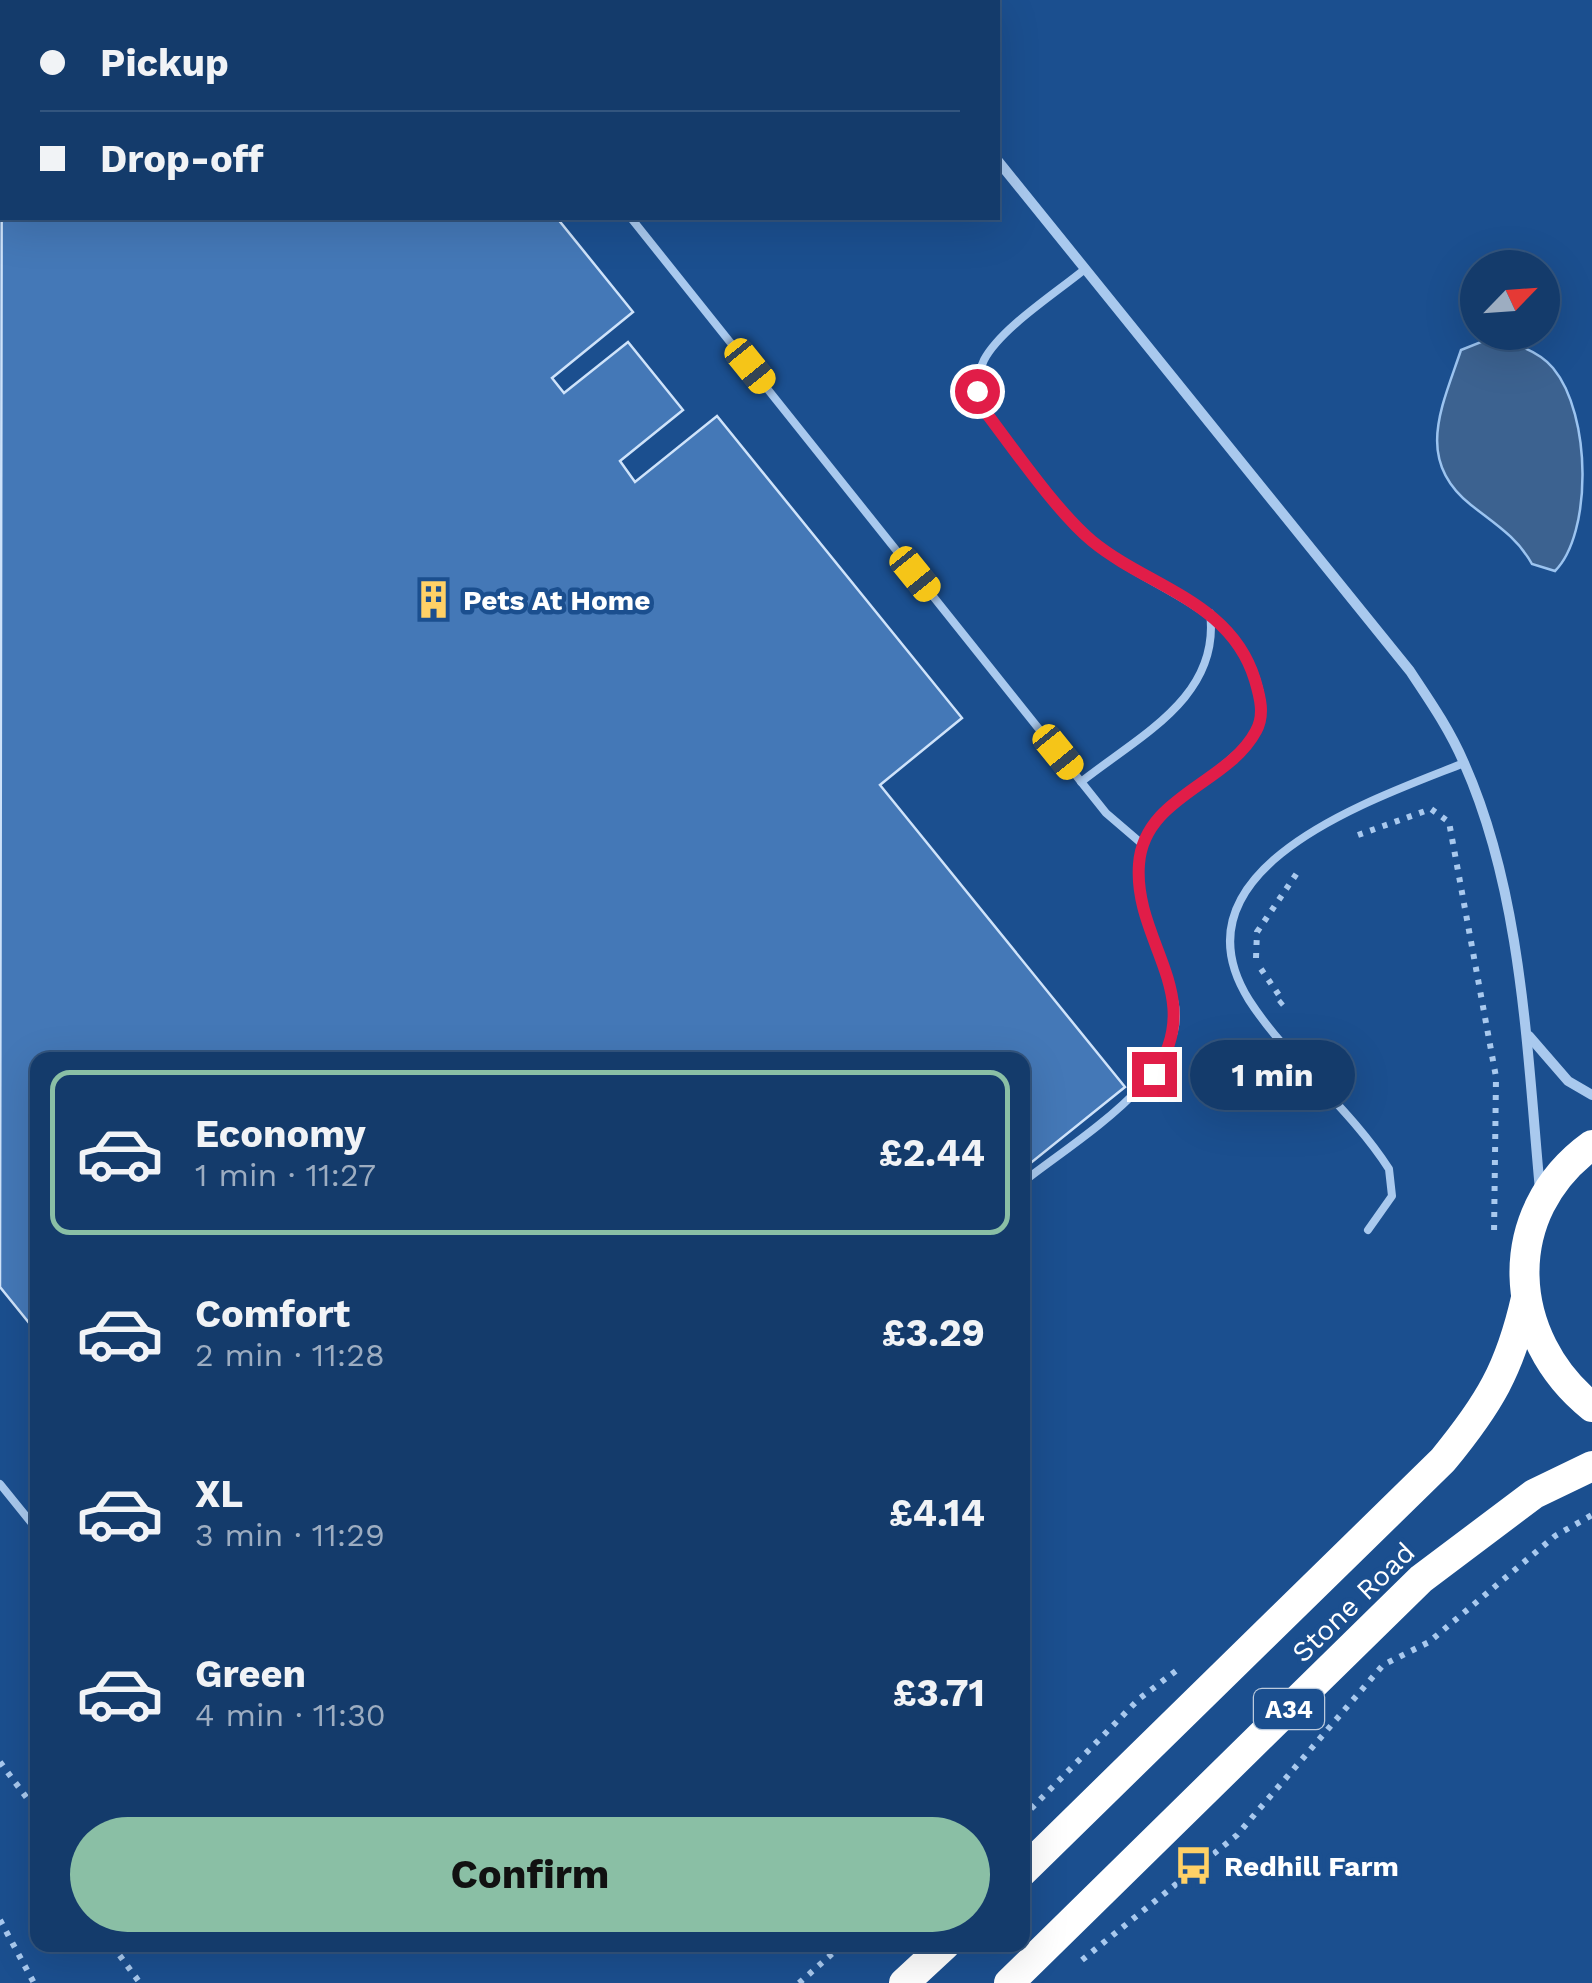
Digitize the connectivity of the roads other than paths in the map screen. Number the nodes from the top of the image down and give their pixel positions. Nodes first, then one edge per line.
1 (1000, 163) edge
2 (633, 220) edge
3 (1085, 269) junction
4 (1210, 613) junction
5 (1464, 763) junction
6 (1081, 782) junction
7 (1141, 843) junction
8 (1529, 1035) junction
9 (1592, 1096) edge
10 (1592, 1146) edge
11 (1030, 1177) edge
12 (1541, 1203) junction
13 (1368, 1230) dead end
14 (1526, 1298) junction
15 (1592, 1407) edge
16 (1592, 1466) edge
17 (0, 1484) edge
18 (30, 1520) edge
19 (1030, 1864) edge
20 (937, 1952) edge
21 (904, 1983) edge
22 (1009, 1983) edge

1 - 3 street
2 - 6 lane
3 - 4 lane
3 - 5 street
4 - 6 lane
4 - 7 lane
5 - 8 street
5 - 13 lane
6 - 7 lane
7 - 11 lane
8 - 9 street
8 - 12 street
10 - 12 highway
12 - 14 highway
14 - 15 highway
14 - 19 highway, Stone Road / A34
16 - 22 highway, Stone Road / A34
17 - 18 lane
20 - 21 highway

